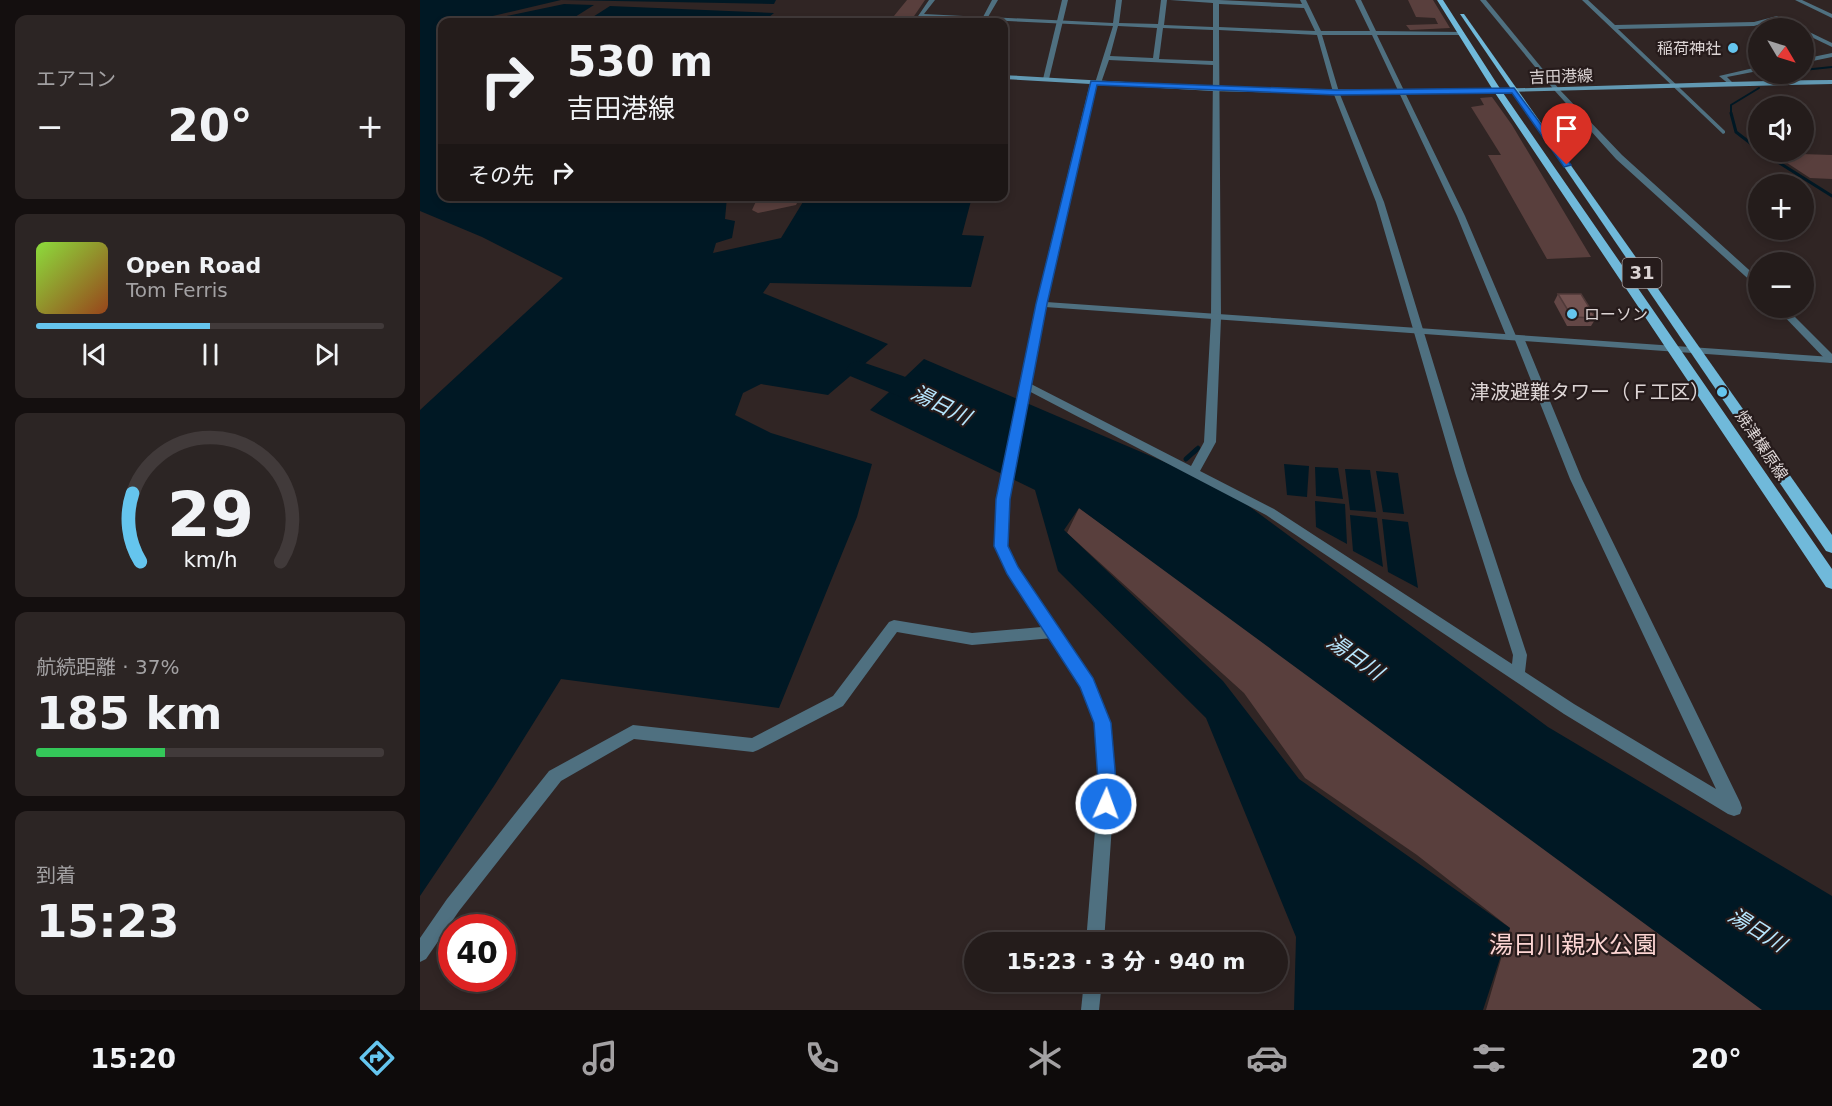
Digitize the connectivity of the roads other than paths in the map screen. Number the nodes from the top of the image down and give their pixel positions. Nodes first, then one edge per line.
1 (932, 0) edge
2 (995, 0) edge
3 (1065, 0) edge
4 (1119, 0) edge
5 (1164, 0) edge
6 (1173, 0) edge
7 (1358, 0) edge
8 (1440, 0) edge
9 (1452, 0) edge
10 (1484, 0) edge
11 (1585, 0) edge
12 (1798, 0) edge
13 (1216, 1) edge
14 (1305, 3) edge
15 (921, 16) joint
16 (1832, 16) edge
17 (946, 18) edge
18 (986, 18) edge
19 (1008, 21) edge
20 (1060, 22) junction
21 (1116, 24) junction
22 (1748, 24) edge
23 (1160, 26) junction
24 (1615, 27) junction
25 (1217, 28) junction
26 (1318, 33) junction
27 (1462, 33) junction
28 (1375, 34) junction
29 (1814, 36) edge
30 (1832, 45) edge
31 (1832, 56) edge
32 (1107, 58) junction
33 (1814, 59) edge
34 (1156, 60) junction
35 (1216, 63) junction
36 (1748, 71) edge
37 (1008, 77) edge
38 (1046, 79) junction
39 (1730, 82) junction
40 (1832, 82) edge
41 (1096, 83) junction
42 (1676, 84) junction
43 (1217, 87) junction
44 (1497, 90) junction
45 (1514, 90) junction
46 (1557, 90) junction
47 (1402, 92) junction
48 (1336, 93) junction
49 (1723, 132) dead end
50 (1748, 274) edge
51 (1041, 304) junction
52 (1216, 318) junction
53 (1791, 318) edge
54 (1420, 332) junction
55 (1516, 338) junction
56 (1677, 351) junction
57 (1697, 352) junction
58 (1832, 360) edge
59 (1026, 388) junction
60 (1194, 472) junction
61 (1832, 547) edge
62 (1832, 582) edge
63 (1053, 632) junction
64 (1518, 675) junction
65 (1096, 932) edge
66 (420, 953) edge
67 (1092, 992) edge
68 (1090, 1010) edge

1 - 15 street
2 - 18 street
3 - 20 street
4 - 21 street
5 - 23 street
6 - 13 street
7 - 28 street
8 - 27 main road, 焼津榛原線 / 31
9 - 45 main road, 焼津榛原線 / 31
10 - 46 street
11 - 24 street
12 - 16 street
13 - 14 street
13 - 25 street
14 - 26 street
15 - 17 street
19 - 20 street
20 - 21 street
20 - 38 street
21 - 23 street
21 - 32 street
22 - 24 street
23 - 25 street
23 - 34 street
24 - 42 street
25 - 26 street
25 - 35 street
26 - 28 street
26 - 48 street
27 - 28 street
27 - 44 main road, 焼津榛原線 / 31
28 - 47 street
29 - 30 street
31 - 33 street
32 - 34 street
32 - 41 street
34 - 35 street
35 - 43 street
36 - 39 street
37 - 38 main road, 吉田港線
38 - 41 main road, 吉田港線
39 - 40 main road, 吉田港線
39 - 42 main road, 吉田港線
41 - 43 main road, 吉田港線
41 - 51 street
42 - 46 main road, 吉田港線
42 - 49 street
43 - 48 main road, 吉田港線
43 - 52 street
44 - 45 main road, 吉田港線
44 - 47 main road, 吉田港線
44 - 56 main road, 焼津榛原線 / 31
45 - 46 main road, 吉田港線
45 - 57 main road, 焼津榛原線 / 31
46 - 50 street
47 - 48 main road, 吉田港線
47 - 55 street
48 - 54 street
51 - 52 street
51 - 59 street
52 - 54 street
52 - 60 street
53 - 58 street
54 - 55 street
54 - 64 street
55 - 56 street
55 - 64 street
56 - 57 street
56 - 62 main road, 焼津榛原線 / 31
57 - 58 street
57 - 61 main road, 焼津榛原線 / 31
59 - 60 street
59 - 63 street
60 - 64 street
63 - 65 street
63 - 66 street
67 - 68 street

